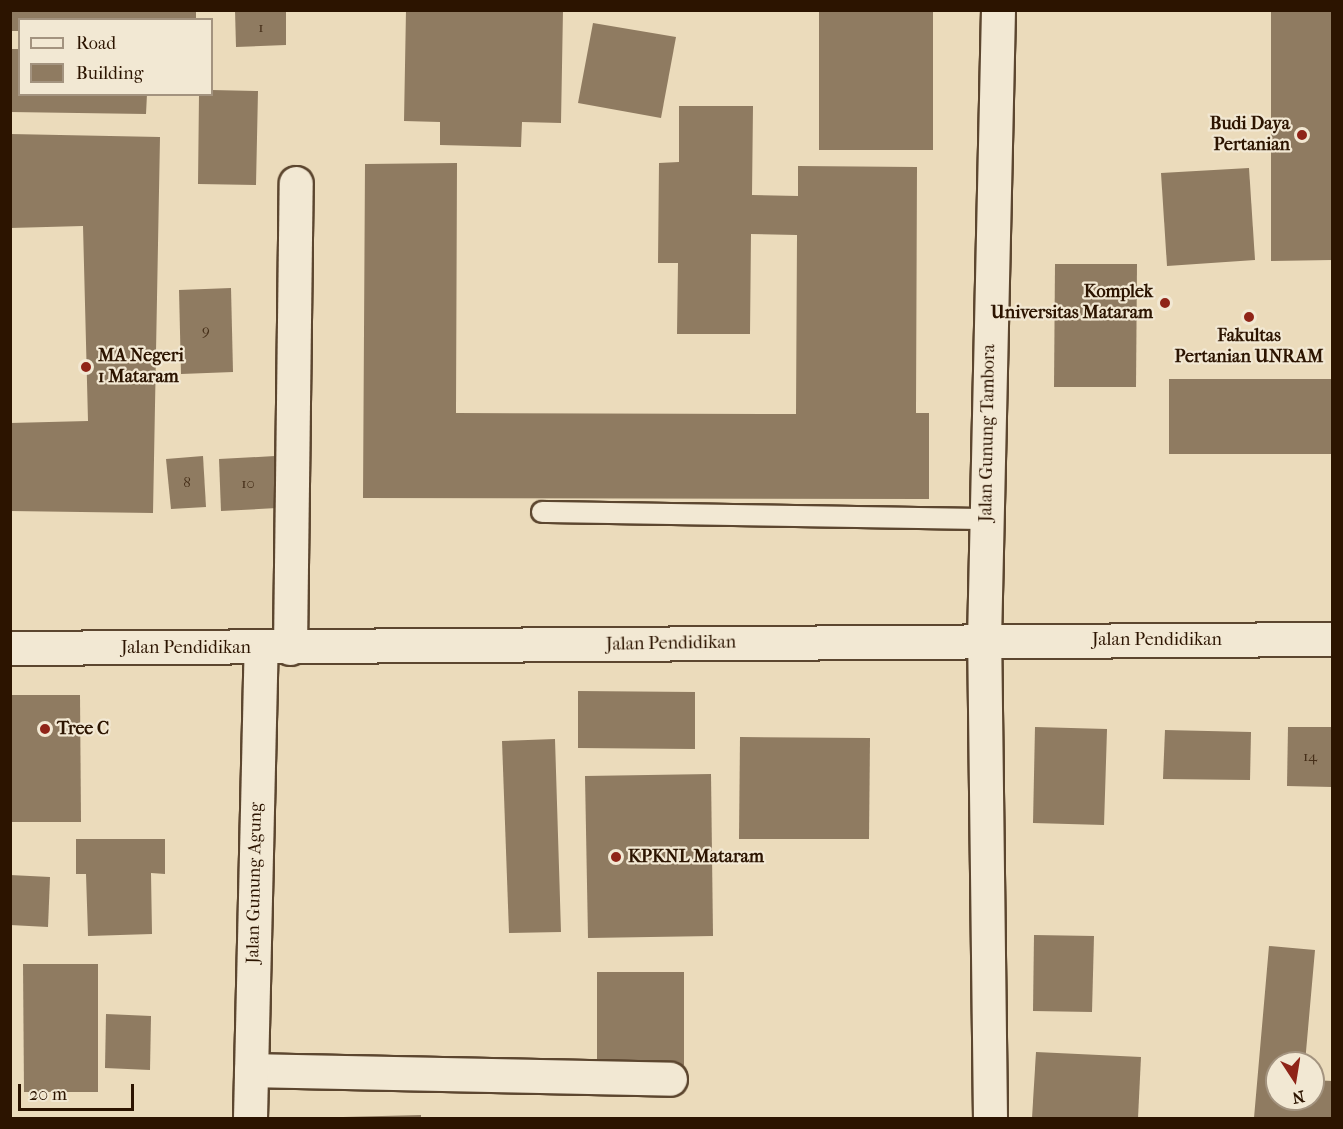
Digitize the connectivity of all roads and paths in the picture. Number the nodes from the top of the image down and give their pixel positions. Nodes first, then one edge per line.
1 (998, 10) edge
2 (296, 183) dead end
3 (542, 512) dead end
4 (986, 519) junction
5 (1332, 639) edge
6 (984, 640) junction
7 (10, 648) edge
8 (275, 648) junction
9 (251, 1070) junction
10 (670, 1079) dead end
11 (249, 1119) edge
12 (990, 1119) edge

1 - 4 street, Jalan Gunung Tambora
2 - 8 street, Jalan Gunung Agung
3 - 4 lane
4 - 6 street, Jalan Gunung Tambora
5 - 6 street, Jalan Pendidikan
6 - 8 street, Jalan Pendidikan
6 - 12 street, Jalan Gunung Tambora
7 - 8 street, Jalan Pendidikan
8 - 9 street, Jalan Gunung Agung
9 - 10 street
9 - 11 street, Jalan Gunung Agung

